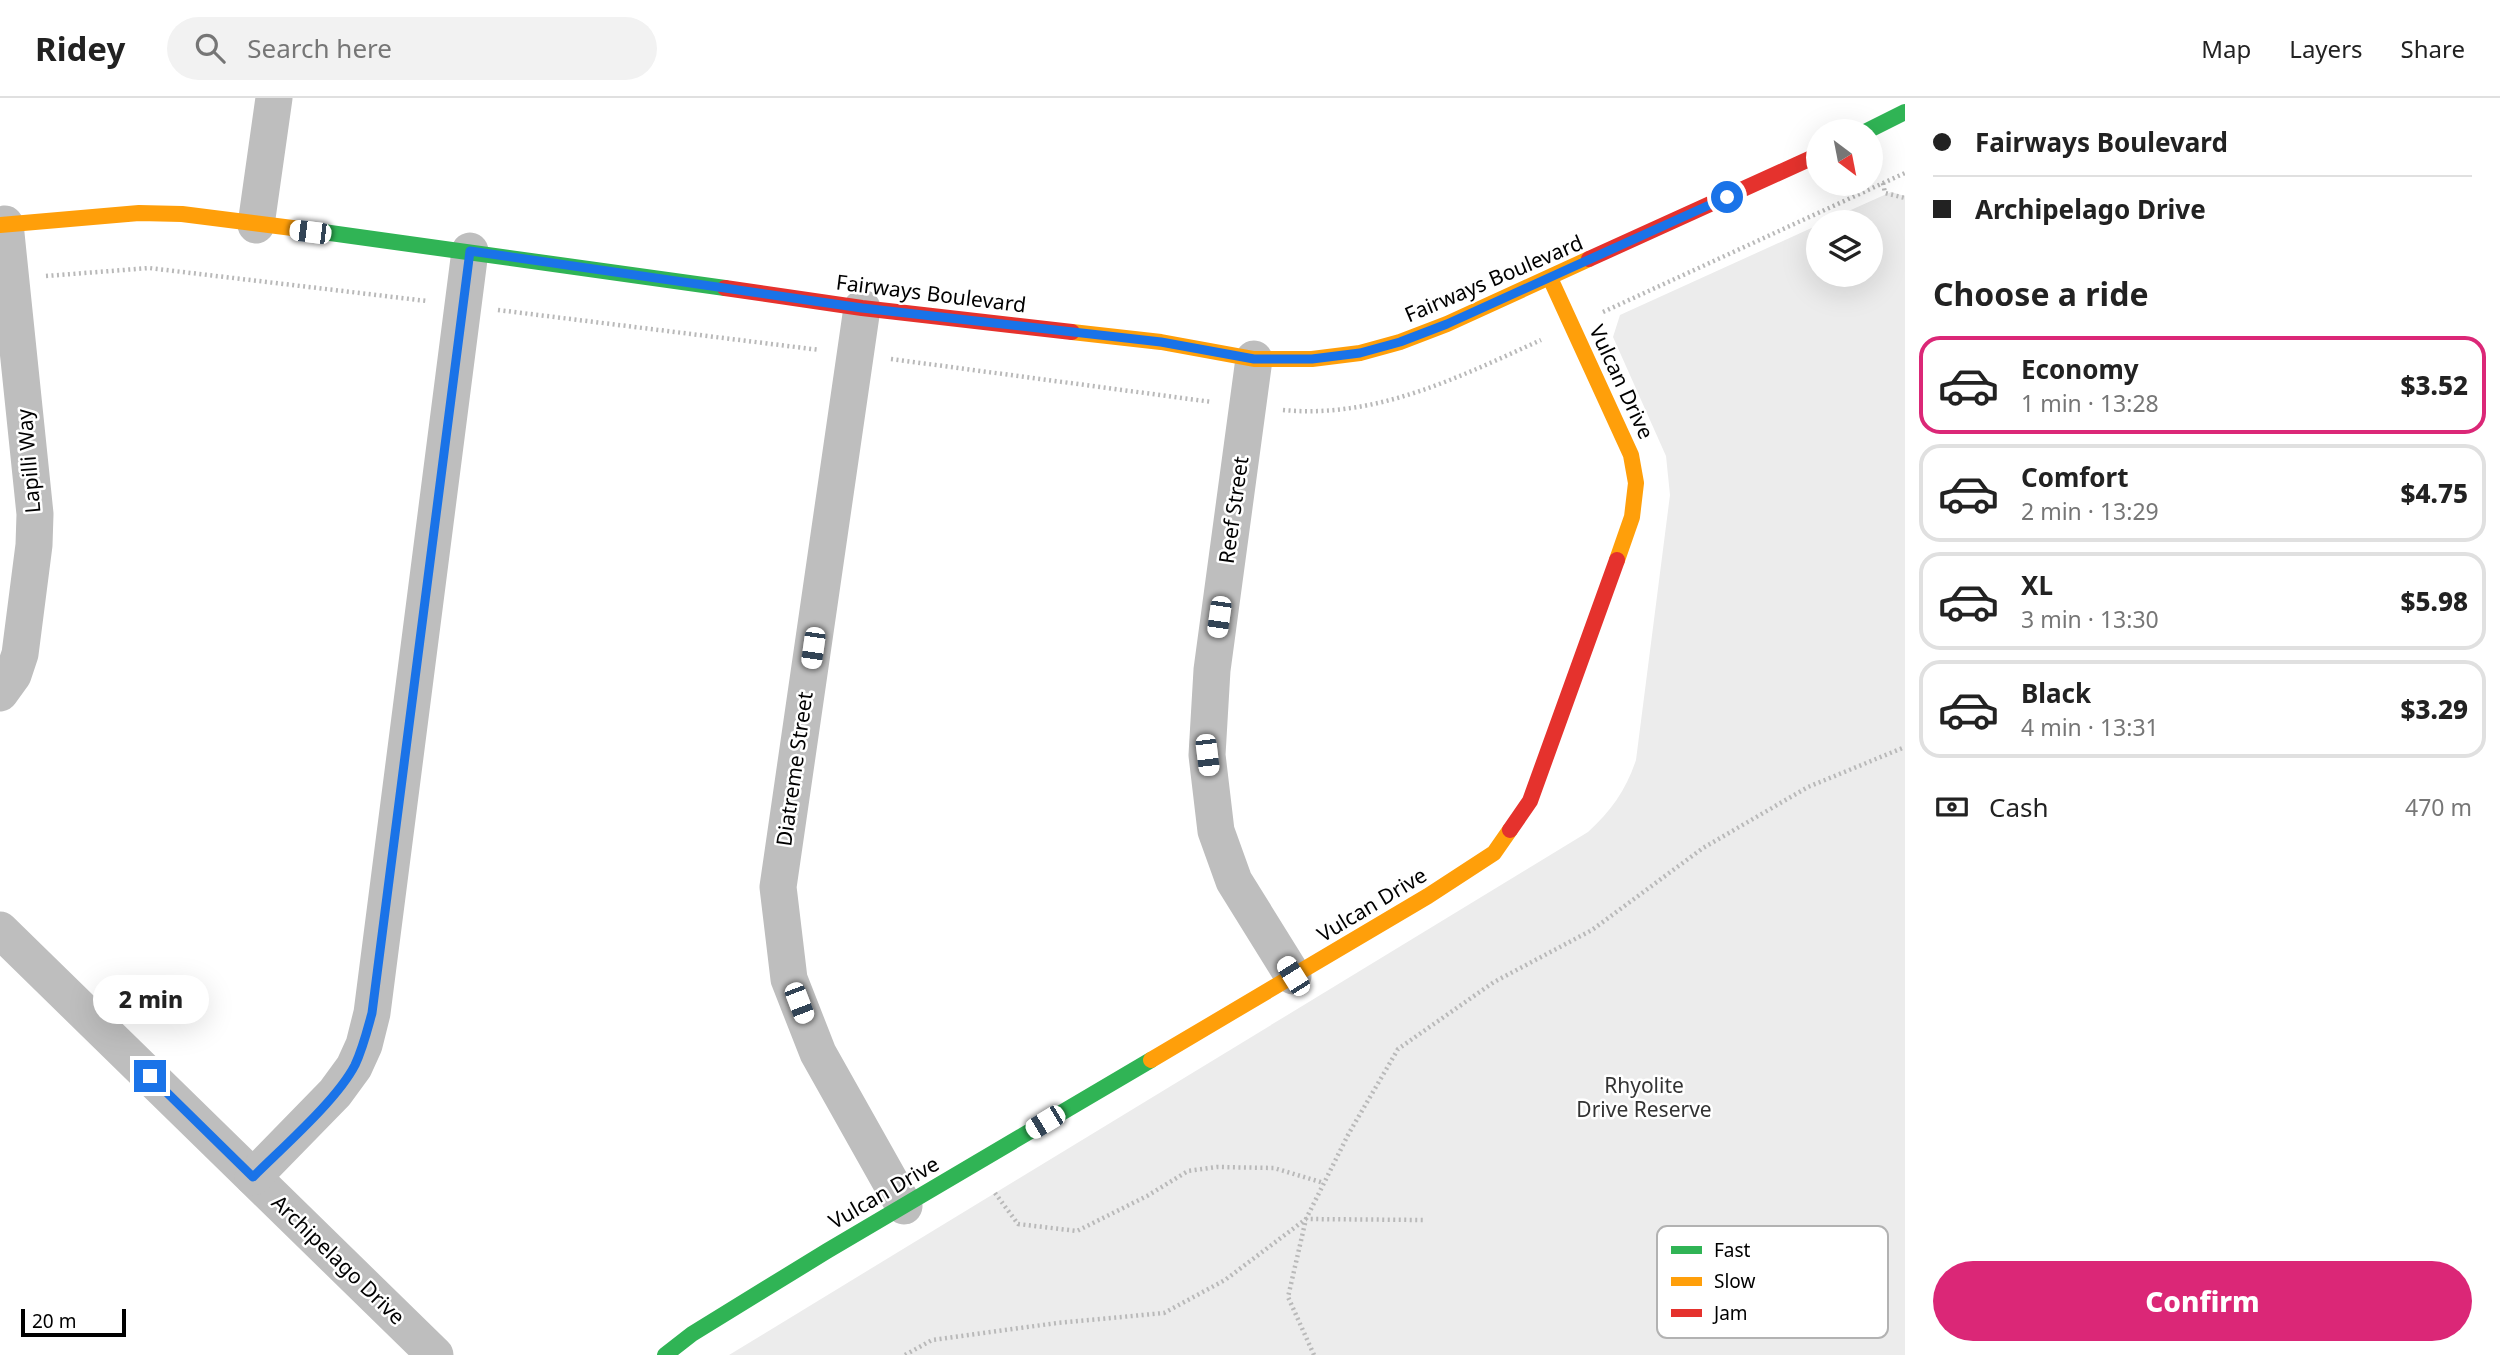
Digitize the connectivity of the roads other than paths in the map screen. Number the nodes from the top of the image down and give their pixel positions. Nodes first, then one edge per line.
1 (274, 98) edge
2 (1905, 112) edge
3 (1883, 123) edge
4 (1806, 161) edge
5 (2, 224) edge
6 (256, 225) junction
7 (470, 251) junction
8 (1550, 278) junction
9 (862, 308) junction
10 (1254, 359) junction
11 (0, 693) edge
12 (0, 930) edge
13 (1293, 976) junction
14 (253, 1177) junction
15 (904, 1206) junction
16 (435, 1355) edge
17 (665, 1355) edge

1 - 6 street
2 - 3 street
4 - 8 street, Fairways Boulevard
5 - 6 street, Fairways Boulevard
5 - 11 street, Lapilli Way
6 - 7 street, Fairways Boulevard
7 - 9 street, Fairways Boulevard
7 - 14 street
8 - 10 street, Fairways Boulevard
8 - 13 street, Vulcan Drive
9 - 10 street, Fairways Boulevard
9 - 15 street, Diatreme Street
10 - 13 street, Reef Street
12 - 14 street, Archipelago Drive
13 - 15 street, Vulcan Drive
14 - 16 street, Archipelago Drive
15 - 17 street, Vulcan Drive

